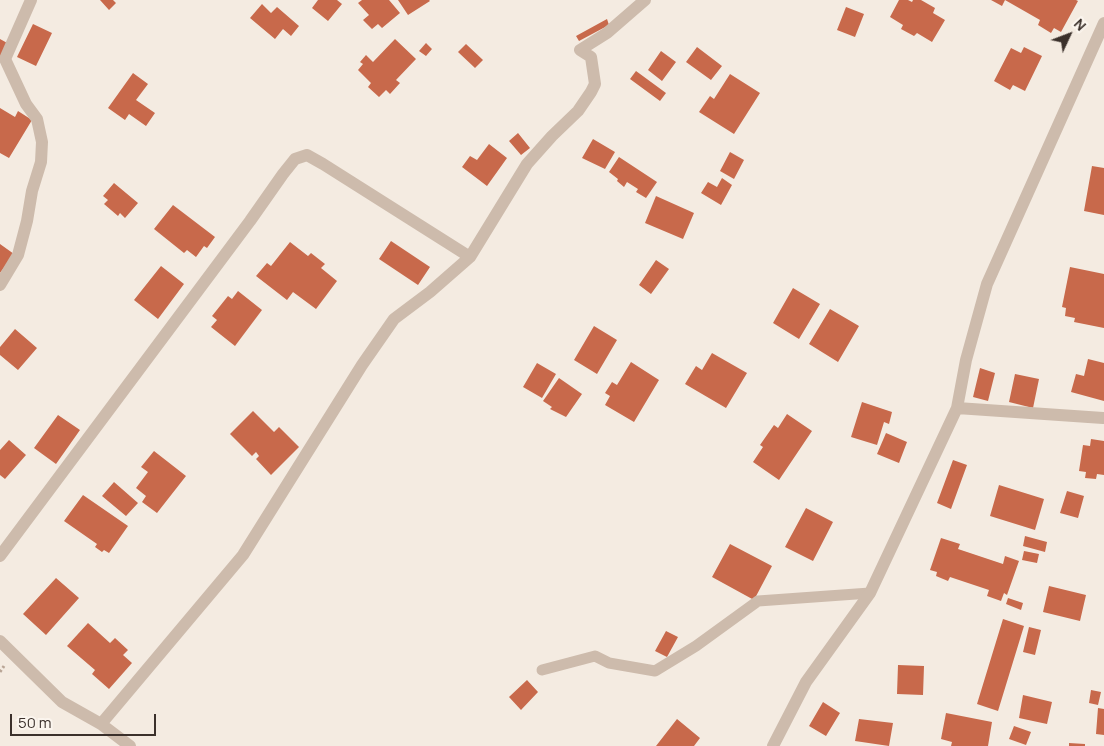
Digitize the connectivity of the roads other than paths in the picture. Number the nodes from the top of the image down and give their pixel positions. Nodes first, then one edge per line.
1 (31, 0) edge
2 (645, 0) edge
3 (1104, 23) edge
4 (470, 257) junction
5 (0, 285) edge
6 (957, 408) junction
7 (1103, 418) edge
8 (0, 556) edge
9 (870, 593) junction
10 (0, 641) edge
11 (542, 670) dead end
12 (101, 724) junction
13 (130, 746) edge
14 (773, 746) edge

1 - 5 street
2 - 4 street
3 - 6 street
4 - 8 street
4 - 12 street
6 - 7 street
6 - 9 street
9 - 11 lane
9 - 14 street
10 - 12 street
12 - 13 street

